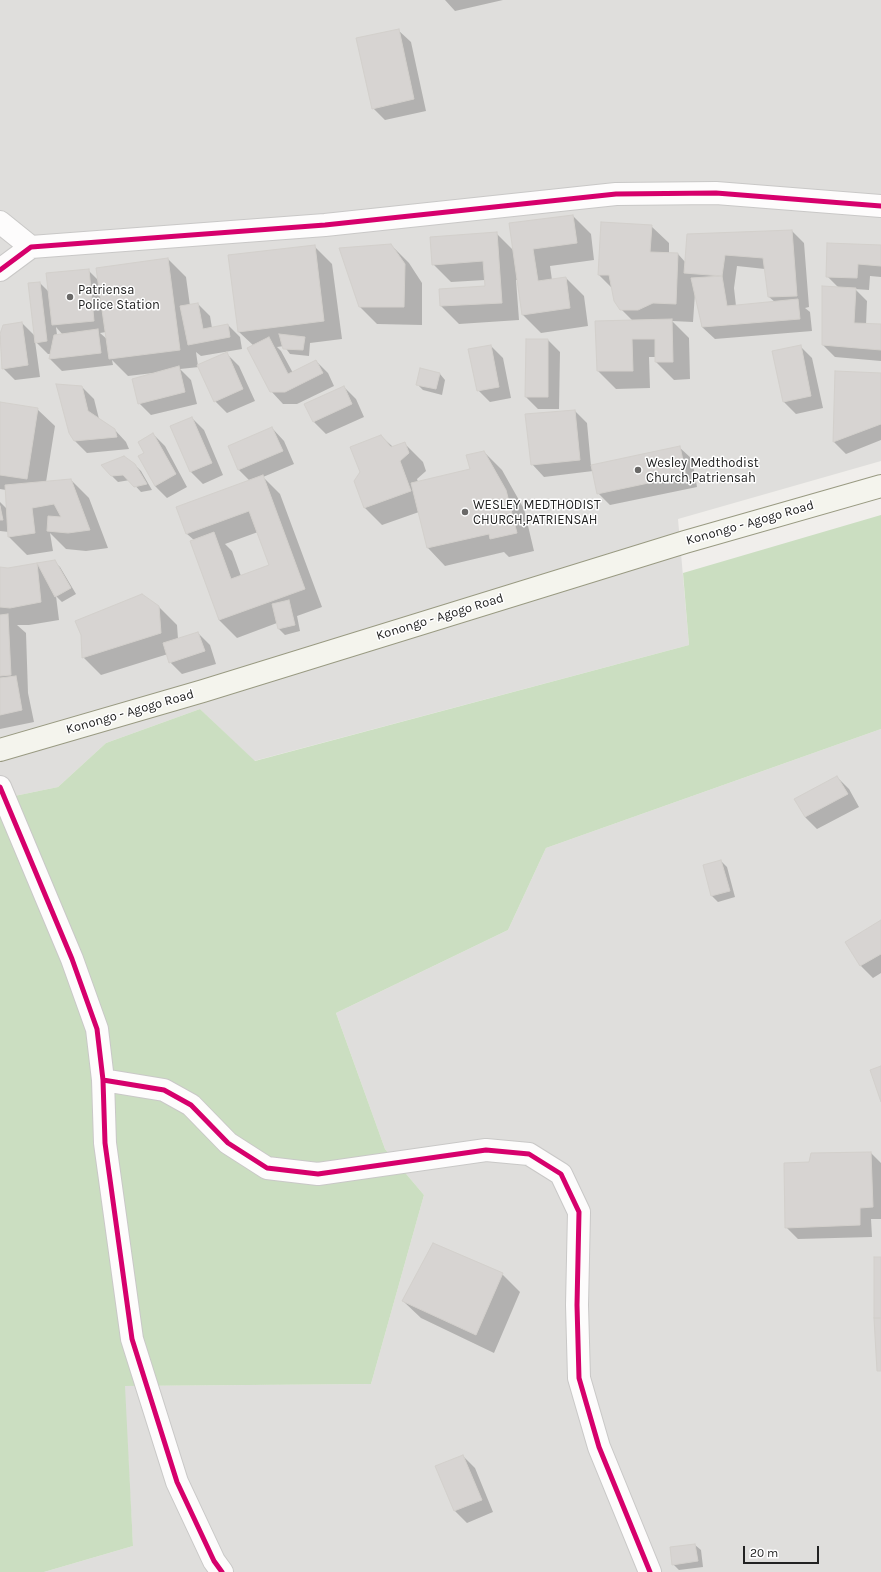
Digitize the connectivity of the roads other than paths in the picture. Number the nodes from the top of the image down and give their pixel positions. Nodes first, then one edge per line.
1 (881, 206) edge
2 (0, 222) edge
3 (31, 247) junction
4 (0, 270) edge
5 (881, 486) edge
6 (0, 750) edge
7 (0, 787) edge
8 (103, 1080) junction
9 (222, 1572) edge
10 (650, 1572) edge

1 - 3 street
2 - 3 street
3 - 4 street
5 - 6 main road, Konongo - Agogo Road
7 - 8 street
8 - 9 street
8 - 10 street

